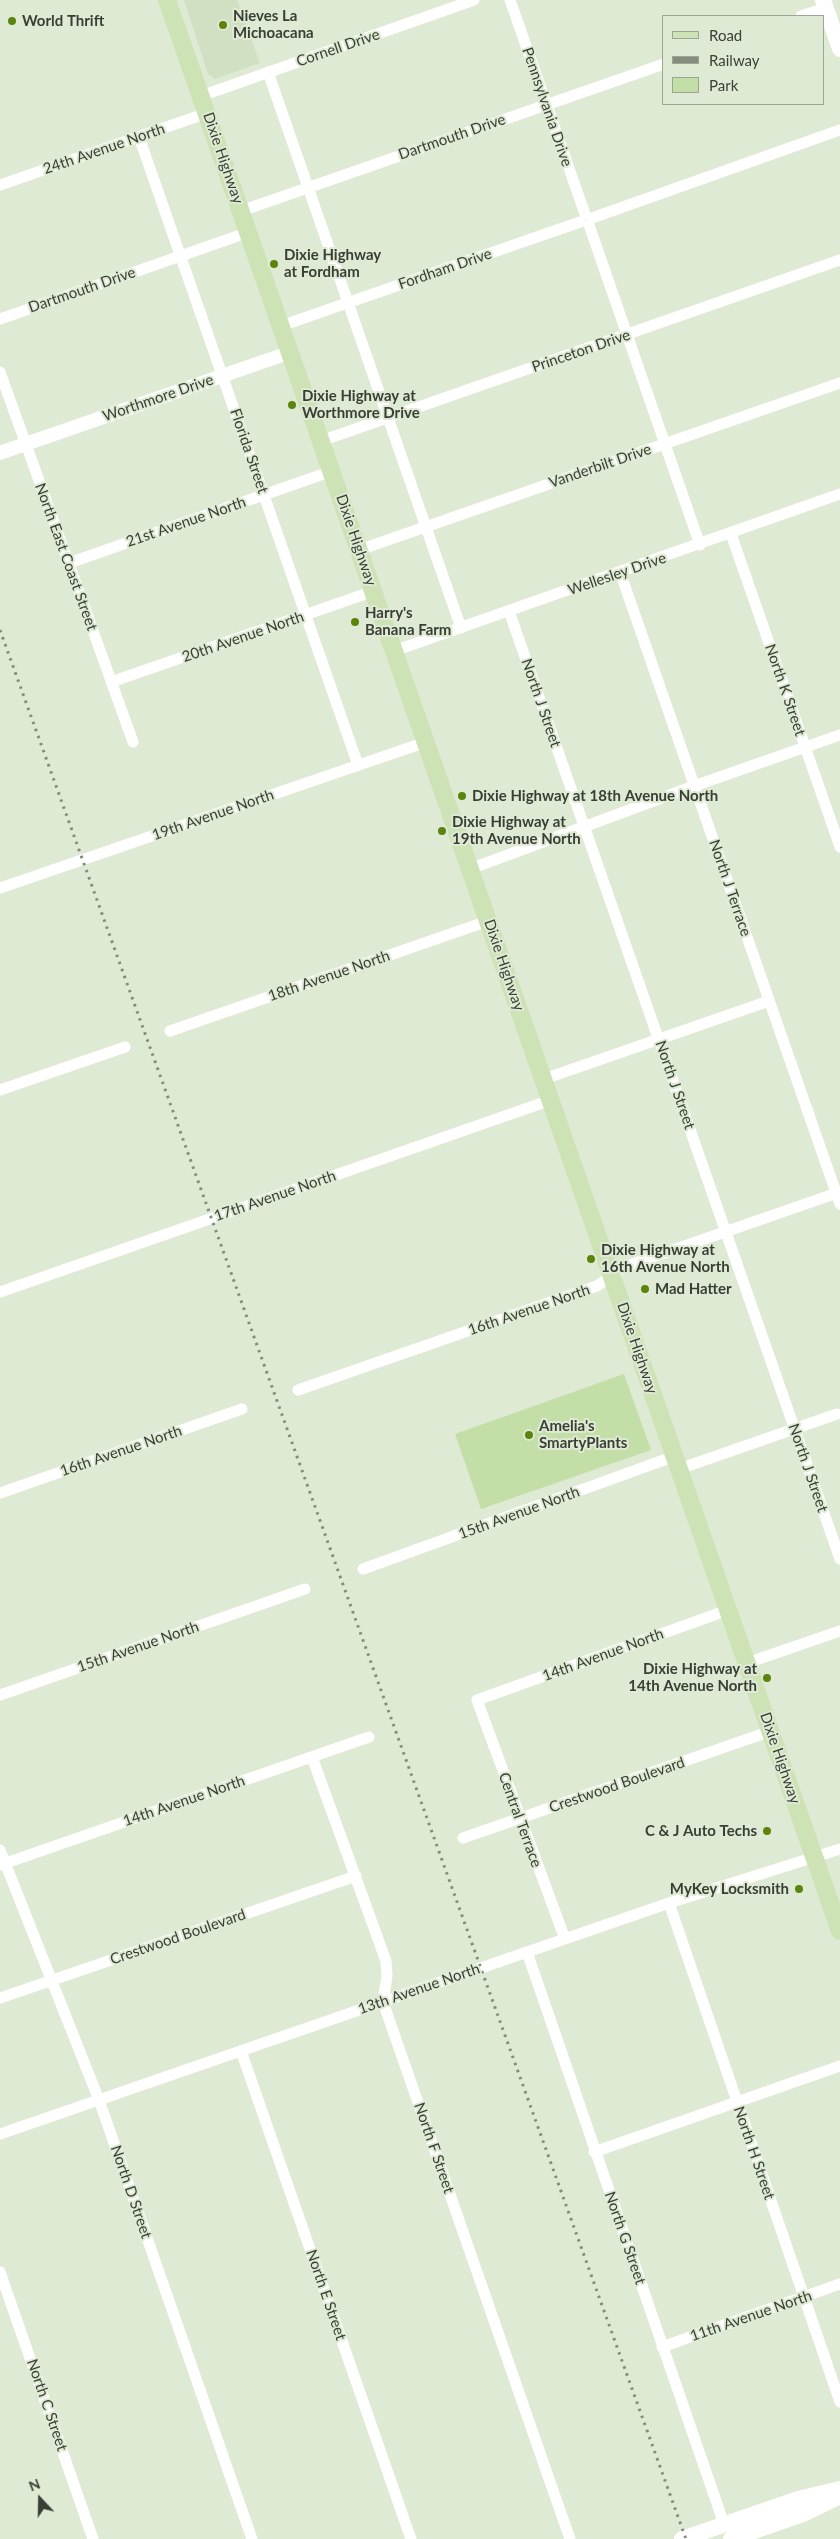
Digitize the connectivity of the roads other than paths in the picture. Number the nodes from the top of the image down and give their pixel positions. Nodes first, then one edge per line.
1 (167, 0) edge
2 (474, 0) edge
3 (510, 0) edge
4 (824, 4) edge
5 (802, 15) edge
6 (840, 49) edge
7 (662, 65) edge
8 (268, 72) junction
9 (201, 96) junction
10 (546, 104) junction
11 (207, 113) junction
12 (840, 130) edge
13 (139, 137) junction
14 (0, 185) edge
15 (308, 188) junction
16 (241, 211) junction
17 (586, 220) junction
18 (249, 232) junction
19 (181, 256) junction
20 (840, 260) edge
21 (348, 303) junction
22 (0, 319) edge
23 (281, 326) junction
24 (627, 334) junction
25 (291, 352) junction
26 (0, 372) edge
27 (223, 376) junction
28 (840, 383) edge
29 (389, 418) junction
30 (321, 441) junction
31 (26, 444) junction
32 (665, 444) junction
33 (0, 453) edge
34 (332, 471) junction
35 (840, 494) edge
36 (264, 495) junction
37 (427, 527) junction
38 (731, 534) junction
39 (700, 545) junction
40 (359, 550) junction
41 (68, 563) junction
42 (620, 572) junction
43 (374, 591) junction
44 (509, 611) junction
45 (306, 615) junction
46 (461, 628) junction
47 (394, 650) junction
48 (111, 682) junction
49 (840, 735) edge
50 (133, 742) dead end
51 (426, 742) junction
52 (805, 747) junction
53 (358, 765) junction
54 (694, 786) junction
55 (584, 828) junction
56 (840, 847) edge
57 (470, 869) junction
58 (0, 888) edge
59 (488, 921) junction
60 (769, 1000) junction
61 (170, 1031) dead end
62 (658, 1039) junction
63 (125, 1047) dead end
64 (544, 1079) junction
65 (0, 1090) edge
66 (551, 1100) junction
67 (839, 1196) edge
68 (726, 1231) junction
69 (612, 1275) junction
70 (0, 1292) edge
71 (298, 1390) dead end
72 (242, 1409) dead end
73 (837, 1414) dead end
74 (794, 1428) junction
75 (677, 1463) junction
76 (0, 1493) edge
77 (840, 1559) edge
78 (363, 1569) dead end
79 (304, 1589) dead end
80 (728, 1610) junction
81 (840, 1631) edge
82 (747, 1663) junction
83 (0, 1695) edge
84 (476, 1700) joint
85 (771, 1732) junction
86 (369, 1737) dead end
87 (312, 1757) junction
88 (520, 1819) junction
89 (463, 1838) dead end
90 (840, 1849) edge
91 (0, 1850) edge
92 (815, 1858) junction
93 (2, 1864) edge
94 (356, 1876) junction
95 (668, 1903) junction
96 (840, 1930) edge
97 (565, 1939) junction
98 (527, 1952) junction
99 (52, 1981) junction
100 (0, 1998) edge
101 (383, 2002) junction
102 (241, 2051) junction
103 (840, 2066) edge
104 (99, 2100) junction
105 (736, 2102) junction
106 (0, 2134) edge
107 (594, 2152) junction
108 (0, 2272) edge
109 (840, 2284) edge
110 (804, 2297) junction
111 (662, 2347) junction
112 (840, 2402) edge
113 (840, 2489) edge
114 (840, 2496) edge
115 (727, 2532) edge
116 (93, 2539) edge
117 (252, 2539) edge
118 (411, 2539) edge
119 (570, 2539) edge
120 (682, 2539) edge

1 - 9 main road, Dixie Highway
2 - 8 street, Cornell Drive
3 - 10 street, Pennsylvania Drive
4 - 5 street
4 - 6 main road
7 - 10 street, Dartmouth Drive
8 - 9 street, Cornell Drive
8 - 15 street
9 - 11 main road, Dixie Highway
10 - 15 street, Dartmouth Drive
10 - 17 street, Pennsylvania Drive
11 - 13 street, 24th Avenue North
11 - 16 main road, Dixie Highway
12 - 17 street, Fordham Drive
13 - 14 street, 24th Avenue North
13 - 19 street, Florida Street
15 - 16 street, Dartmouth Drive
15 - 21 street
16 - 18 main road, Dixie Highway
17 - 21 street, Fordham Drive
17 - 24 street, Pennsylvania Drive
18 - 19 street, Dartmouth Drive
18 - 23 main road, Dixie Highway
19 - 22 street, Dartmouth Drive
19 - 27 street, Florida Street
20 - 24 street, Princeton Drive
21 - 23 street, Fordham Drive
21 - 29 street
23 - 25 main road, Dixie Highway
24 - 29 street, Princeton Drive
24 - 32 street, Pennsylvania Drive
25 - 27 street, Worthmore Drive
25 - 30 main road, Dixie Highway
26 - 31 street, North East Coast Street
27 - 31 street, Worthmore Drive
27 - 36 street, Florida Street
28 - 32 street, Vanderbilt Drive
29 - 30 street, Princeton Drive
29 - 37 street
30 - 34 main road, Dixie Highway
31 - 33 street, Worthmore Drive
31 - 41 street, North East Coast Street
32 - 37 street, Vanderbilt Drive
32 - 39 street, Pennsylvania Drive
34 - 36 street, 21st Avenue North
34 - 40 main road, Dixie Highway
35 - 38 street, Wellesley Drive
36 - 41 street, 21st Avenue North
36 - 45 street, Florida Street
37 - 40 street, Vanderbilt Drive
37 - 46 street
38 - 39 street, Wellesley Drive
38 - 52 street, North K Street
39 - 42 street, Wellesley Drive
40 - 43 main road, Dixie Highway
41 - 48 street, North East Coast Street
42 - 44 street, Wellesley Drive
42 - 54 street, North J Terrace
43 - 45 street, 20th Avenue North
43 - 47 main road, Dixie Highway
44 - 46 street, Wellesley Drive
44 - 55 street, North J Street
45 - 48 street, 20th Avenue North
45 - 53 street, Florida Street
46 - 47 street, Wellesley Drive
47 - 51 main road, Dixie Highway
48 - 50 street, North East Coast Street
49 - 52 street
51 - 53 street, 19th Avenue North
51 - 57 main road, Dixie Highway
52 - 54 street
52 - 56 street, North K Street
53 - 58 street, 19th Avenue North
54 - 55 street
54 - 60 street, North J Terrace
55 - 57 street
55 - 62 street, North J Street
57 - 59 main road, Dixie Highway
59 - 61 street, 18th Avenue North
59 - 64 main road, Dixie Highway
60 - 62 street
60 - 67 street, North J Terrace
62 - 64 street
62 - 68 street, North J Street
63 - 65 street
64 - 66 main road, Dixie Highway
66 - 69 main road, Dixie Highway
66 - 70 street, 17th Avenue North
67 - 68 street, 16th Avenue North
68 - 69 street, 16th Avenue North
68 - 74 street, North J Street
69 - 71 street, 16th Avenue North
69 - 75 main road, Dixie Highway
72 - 76 street, 16th Avenue North
73 - 74 street, 15th Avenue North
74 - 75 street, 15th Avenue North
74 - 77 street, North J Street
75 - 78 street, 15th Avenue North
75 - 80 main road, Dixie Highway
79 - 83 street, 15th Avenue North
80 - 82 main road, Dixie Highway
80 - 84 street, 14th Avenue North
81 - 82 street
82 - 85 main road, Dixie Highway
84 - 88 street, Central Terrace
85 - 88 street, Crestwood Boulevard
85 - 92 main road, Dixie Highway
86 - 87 street, 14th Avenue North
87 - 93 street, 14th Avenue North
87 - 94 street, North F Street
88 - 89 street, Crestwood Boulevard
88 - 97 street, Central Terrace
90 - 92 street, 13th Avenue North
91 - 93 street, North D Street
92 - 95 street, 13th Avenue North
92 - 96 main road, Dixie Highway
93 - 99 street, North D Street
94 - 99 street, Crestwood Boulevard
94 - 101 street, North F Street
95 - 97 street, 13th Avenue North
95 - 105 street, North H Street
97 - 98 street, 13th Avenue North
98 - 101 street, 13th Avenue North
98 - 107 street, North G Street
99 - 100 street, Crestwood Boulevard
99 - 104 street, North D Street
101 - 102 street, 13th Avenue North
101 - 119 street, North F Street
102 - 104 street, 13th Avenue North
102 - 118 street, North E Street
103 - 105 street
104 - 106 street, 13th Avenue North
104 - 117 street, North D Street
105 - 107 street
105 - 110 street, North H Street
107 - 111 street, North G Street
108 - 116 street, North C Street
109 - 110 street, 11th Avenue North
110 - 111 street, 11th Avenue North
110 - 112 street, North H Street
111 - 115 street, North G Street
113 - 115 main road
114 - 115 main road
115 - 120 main road

